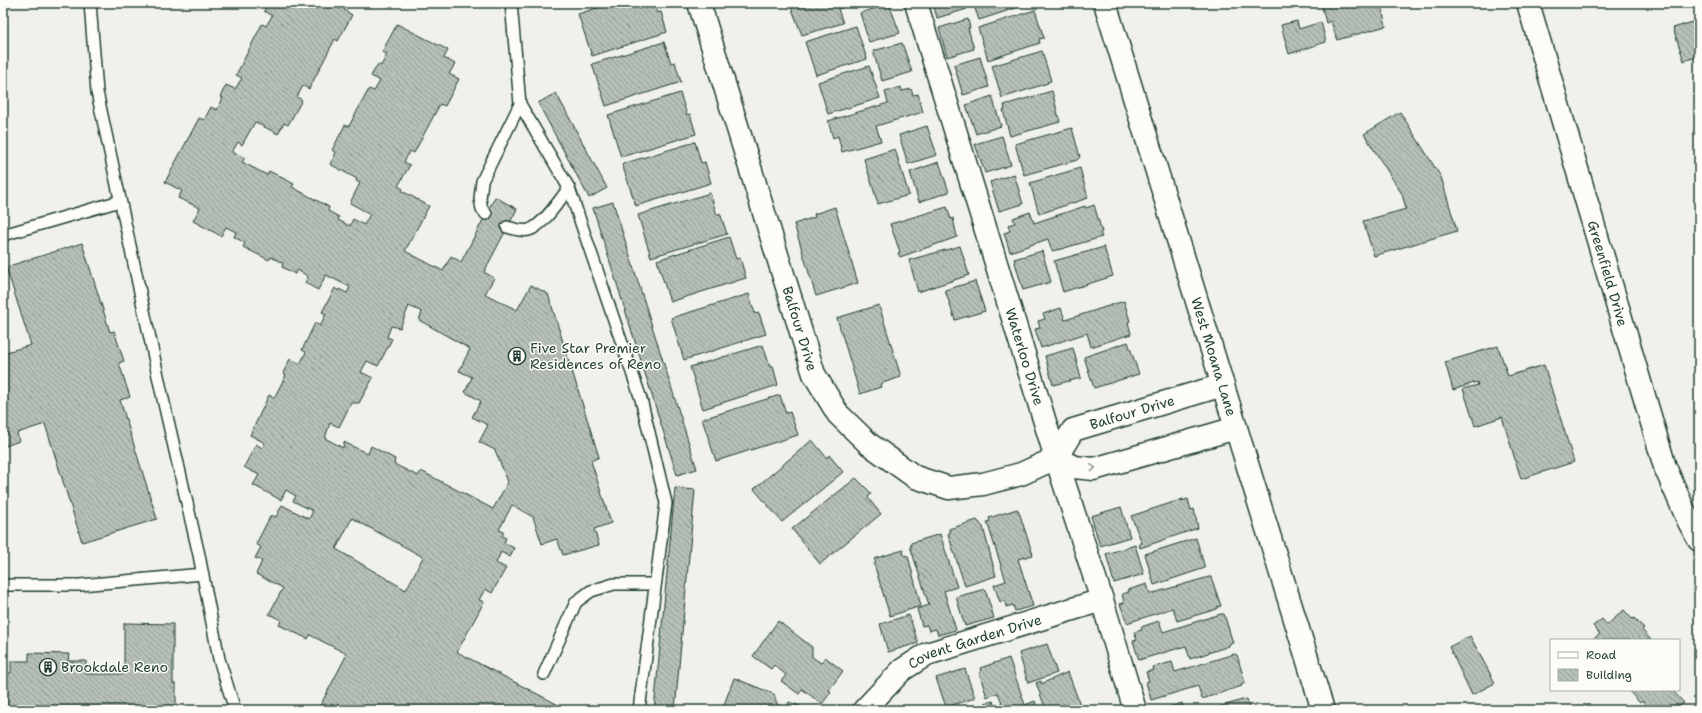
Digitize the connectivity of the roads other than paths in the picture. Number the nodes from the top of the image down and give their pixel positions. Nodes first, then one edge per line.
1 (90, 3) edge
2 (511, 3) edge
3 (699, 3) edge
4 (916, 3) edge
5 (1105, 3) edge
6 (1528, 3) edge
7 (520, 104) junction
8 (569, 188) junction
9 (120, 201) junction
10 (486, 214) dead end
11 (507, 227) dead end
12 (3, 235) edge
13 (1223, 385) junction
14 (1236, 428) junction
15 (1056, 458) junction
16 (1699, 540) edge
17 (203, 574) junction
18 (655, 584) junction
19 (3, 585) edge
20 (1102, 600) junction
21 (544, 674) dead end
22 (235, 710) edge
23 (639, 710) edge
24 (864, 710) edge
25 (1135, 710) edge
26 (1323, 710) edge

1 - 9 lane
2 - 7 lane
3 - 15 street, Balfour Drive
4 - 15 street, Waterloo Drive
5 - 13 street, West Moana Lane
6 - 16 street, Greenfield Drive
7 - 8 lane
7 - 10 lane
8 - 11 lane
8 - 18 lane
9 - 12 lane
9 - 17 lane
13 - 14 street, West Moana Lane
13 - 15 street, Balfour Drive
15 -> 14 street
14 - 26 street, West Moana Lane
15 - 20 street, Waterloo Drive
17 - 19 lane
17 - 22 lane
18 - 21 lane
18 - 23 lane
20 - 24 street, Covent Garden Drive
20 - 25 street, Waterloo Drive

